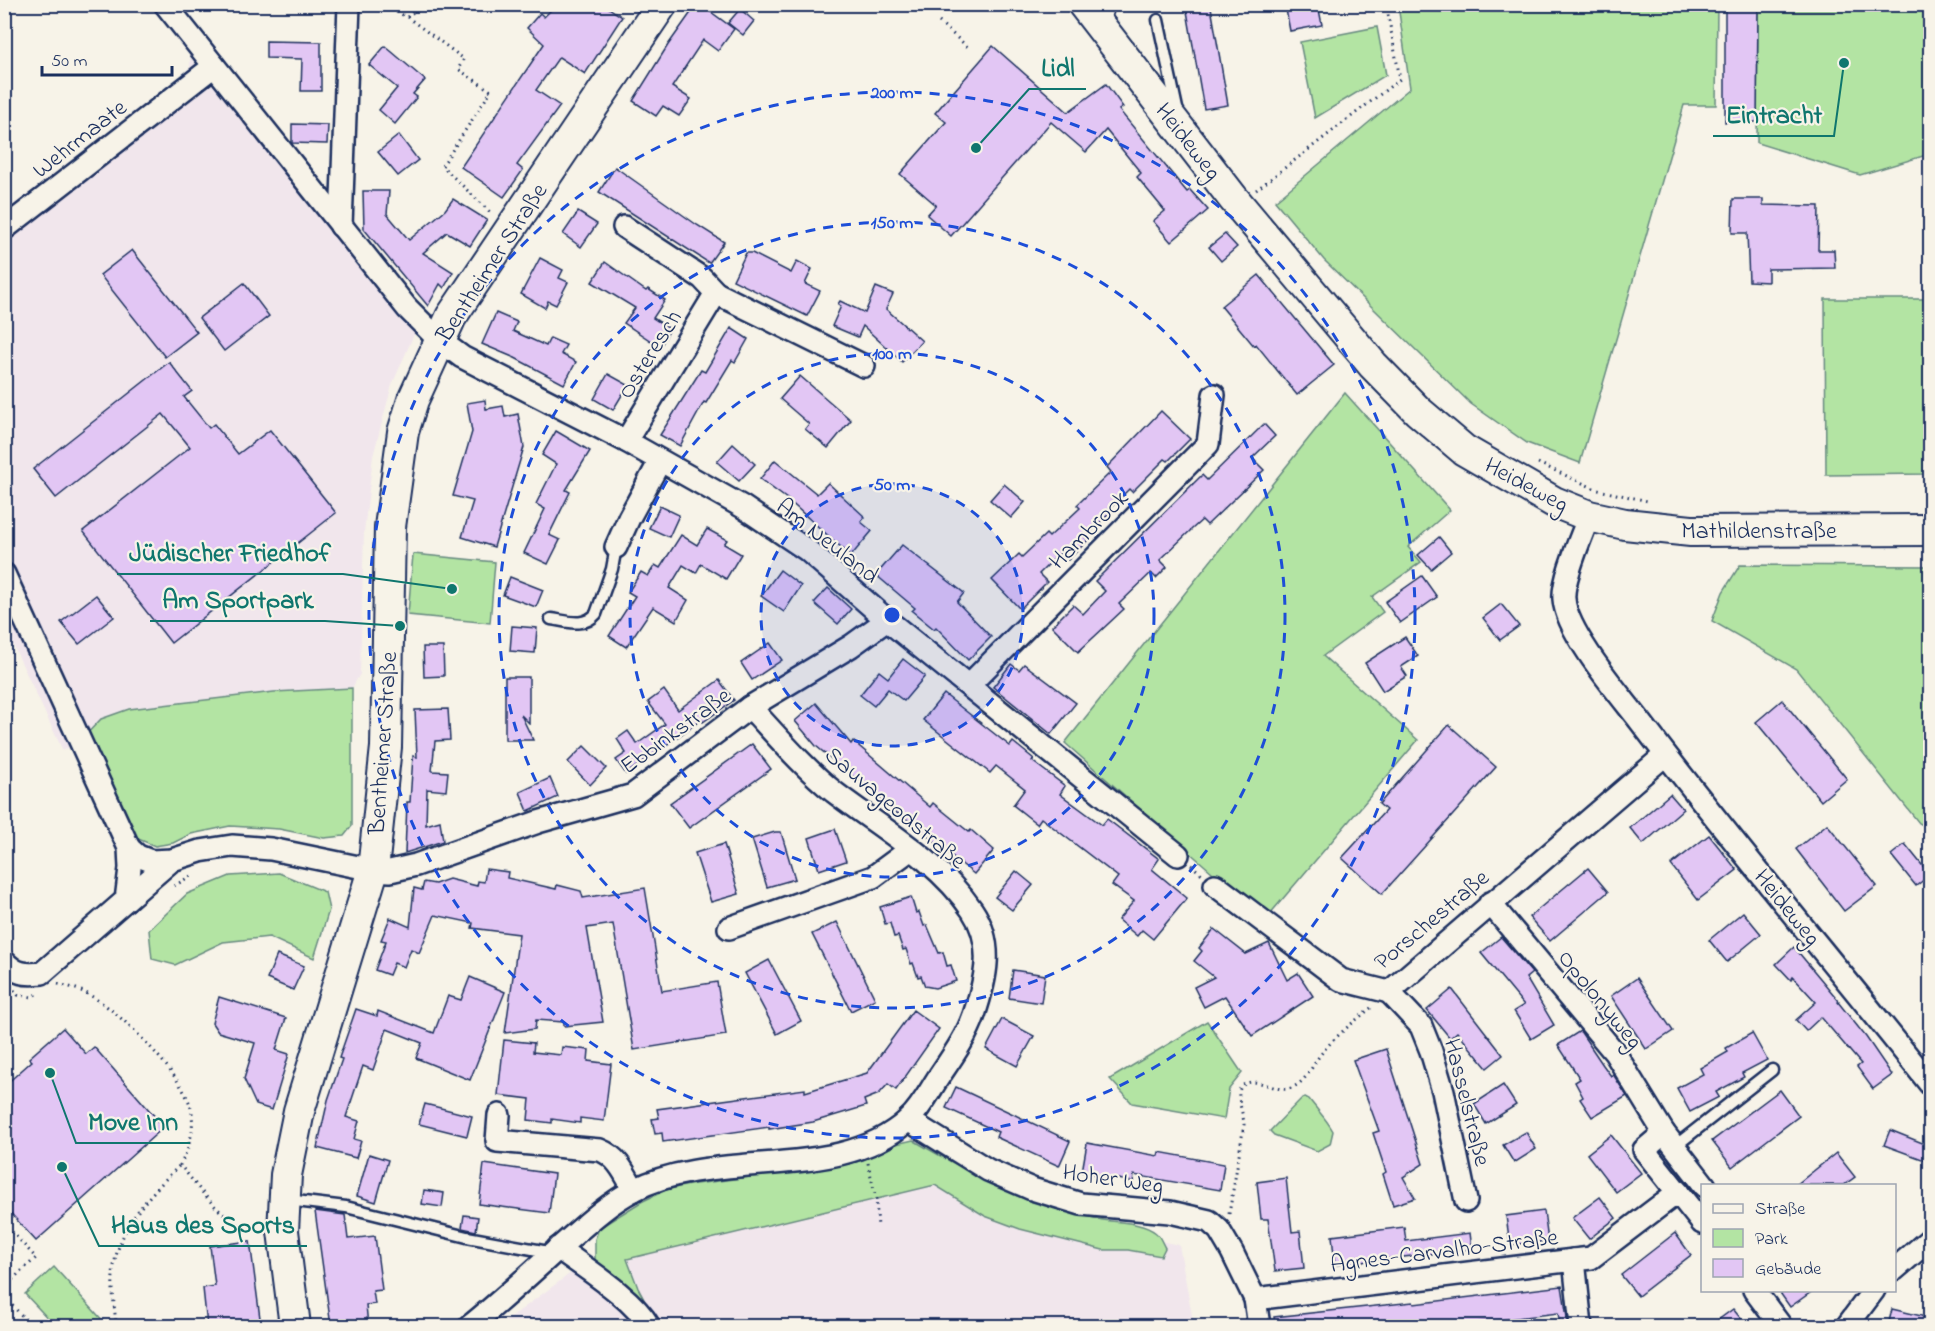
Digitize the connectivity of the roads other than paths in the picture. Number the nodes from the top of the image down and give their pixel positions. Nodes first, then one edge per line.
1 (165, 4) edge
2 (349, 4) edge
3 (662, 4) edge
4 (1099, 7) edge
5 (1158, 20) dead end
6 (214, 66) junction
7 (1182, 132) junction
8 (341, 226) junction
9 (624, 227) dead end
10 (4, 229) edge
11 (716, 293) junction
12 (439, 340) junction
13 (864, 366) dead end
14 (1215, 395) dead end
15 (626, 441) junction
16 (660, 461) junction
17 (1594, 503) junction
18 (1930, 530) edge
19 (616, 547) joint
20 (4, 574) edge
21 (551, 619) dead end
22 (887, 620) junction
23 (969, 685) junction
24 (750, 706) junction
25 (1665, 755) junction
26 (129, 848) junction
27 (911, 849) junction
28 (1178, 855) road end
29 (172, 860) junction
30 (373, 870) junction
31 (1215, 885) road end
32 (126, 900) junction
33 (1490, 903) junction
34 (729, 928) dead end
35 (4, 961) edge
36 (1389, 992) junction
37 (1772, 1070) dead end
38 (1930, 1084) edge
39 (499, 1114) dead end
40 (908, 1120) junction
41 (1669, 1140) junction
42 (1704, 1184) edge
43 (634, 1190) junction
44 (1690, 1197) edge
45 (284, 1200) junction
46 (1466, 1201) dead end
47 (1701, 1221) edge
48 (1930, 1239) edge
49 (556, 1251) junction
50 (1574, 1260) junction
51 (1896, 1268) edge
52 (1756, 1292) edge
53 (1872, 1292) edge
54 (1255, 1299) junction
55 (295, 1326) edge
56 (470, 1326) edge
57 (649, 1326) edge
58 (1259, 1326) edge
59 (1581, 1326) edge
60 (1781, 1326) edge
61 (1847, 1326) edge

1 - 6 street
2 - 8 street
3 - 12 street, Bentheimer Straße
4 - 7 street, Heideweg
5 - 7 lane
6 - 8 street
6 - 10 street, Wehrmaate
7 - 17 street, Heideweg
8 - 12 street
9 - 11 street
11 - 13 street
11 - 15 street, Osteresch
12 - 15 street, Am Neuland
12 - 30 street, Bentheimer Straße
14 - 23 street, Hambrook
15 - 16 street, Am Neuland
16 - 19 street
16 - 22 street, Am Neuland
17 - 18 street, Mathildenstraße
17 - 25 street, Heideweg
19 - 21 lane
20 - 26 street
22 - 23 street, Am Neuland
22 - 24 street, Ebbinkstraße
23 - 28 street, Am Neuland
24 - 27 street, Sauvageodstraße
24 - 30 street, Ebbinkstraße
25 - 33 street, Porschestraße
25 - 38 street, Heideweg
26 - 29 street
26 - 32 street
27 - 34 street
27 - 40 street, Sauvageodstraße
29 - 30 street, Ebbinkstraße
29 - 32 street
30 - 45 street, Bentheimer Straße
31 - 36 street, Porschestraße
32 - 35 street
33 - 36 street, Porschestraße
33 - 41 street, Opolonyweg
36 - 46 street, Hasselstraße
37 - 41 lane
39 - 43 street
40 - 43 street, Sauvageodstraße
40 - 54 street, Hoher Weg
41 - 42 street, Opolonyweg
41 - 44 street
43 - 49 street, Sauvageodstraße
44 - 47 street
44 - 50 street
45 - 49 lane
45 - 55 street, Bentheimer Straße
48 - 51 street
49 - 56 street, Sauvageodstraße
49 - 57 street
50 - 54 street, Agnes-Carvalho-Straße
50 - 59 street, Agnes-Carvalho-Straße
52 - 60 street
53 - 61 street
54 - 58 street

